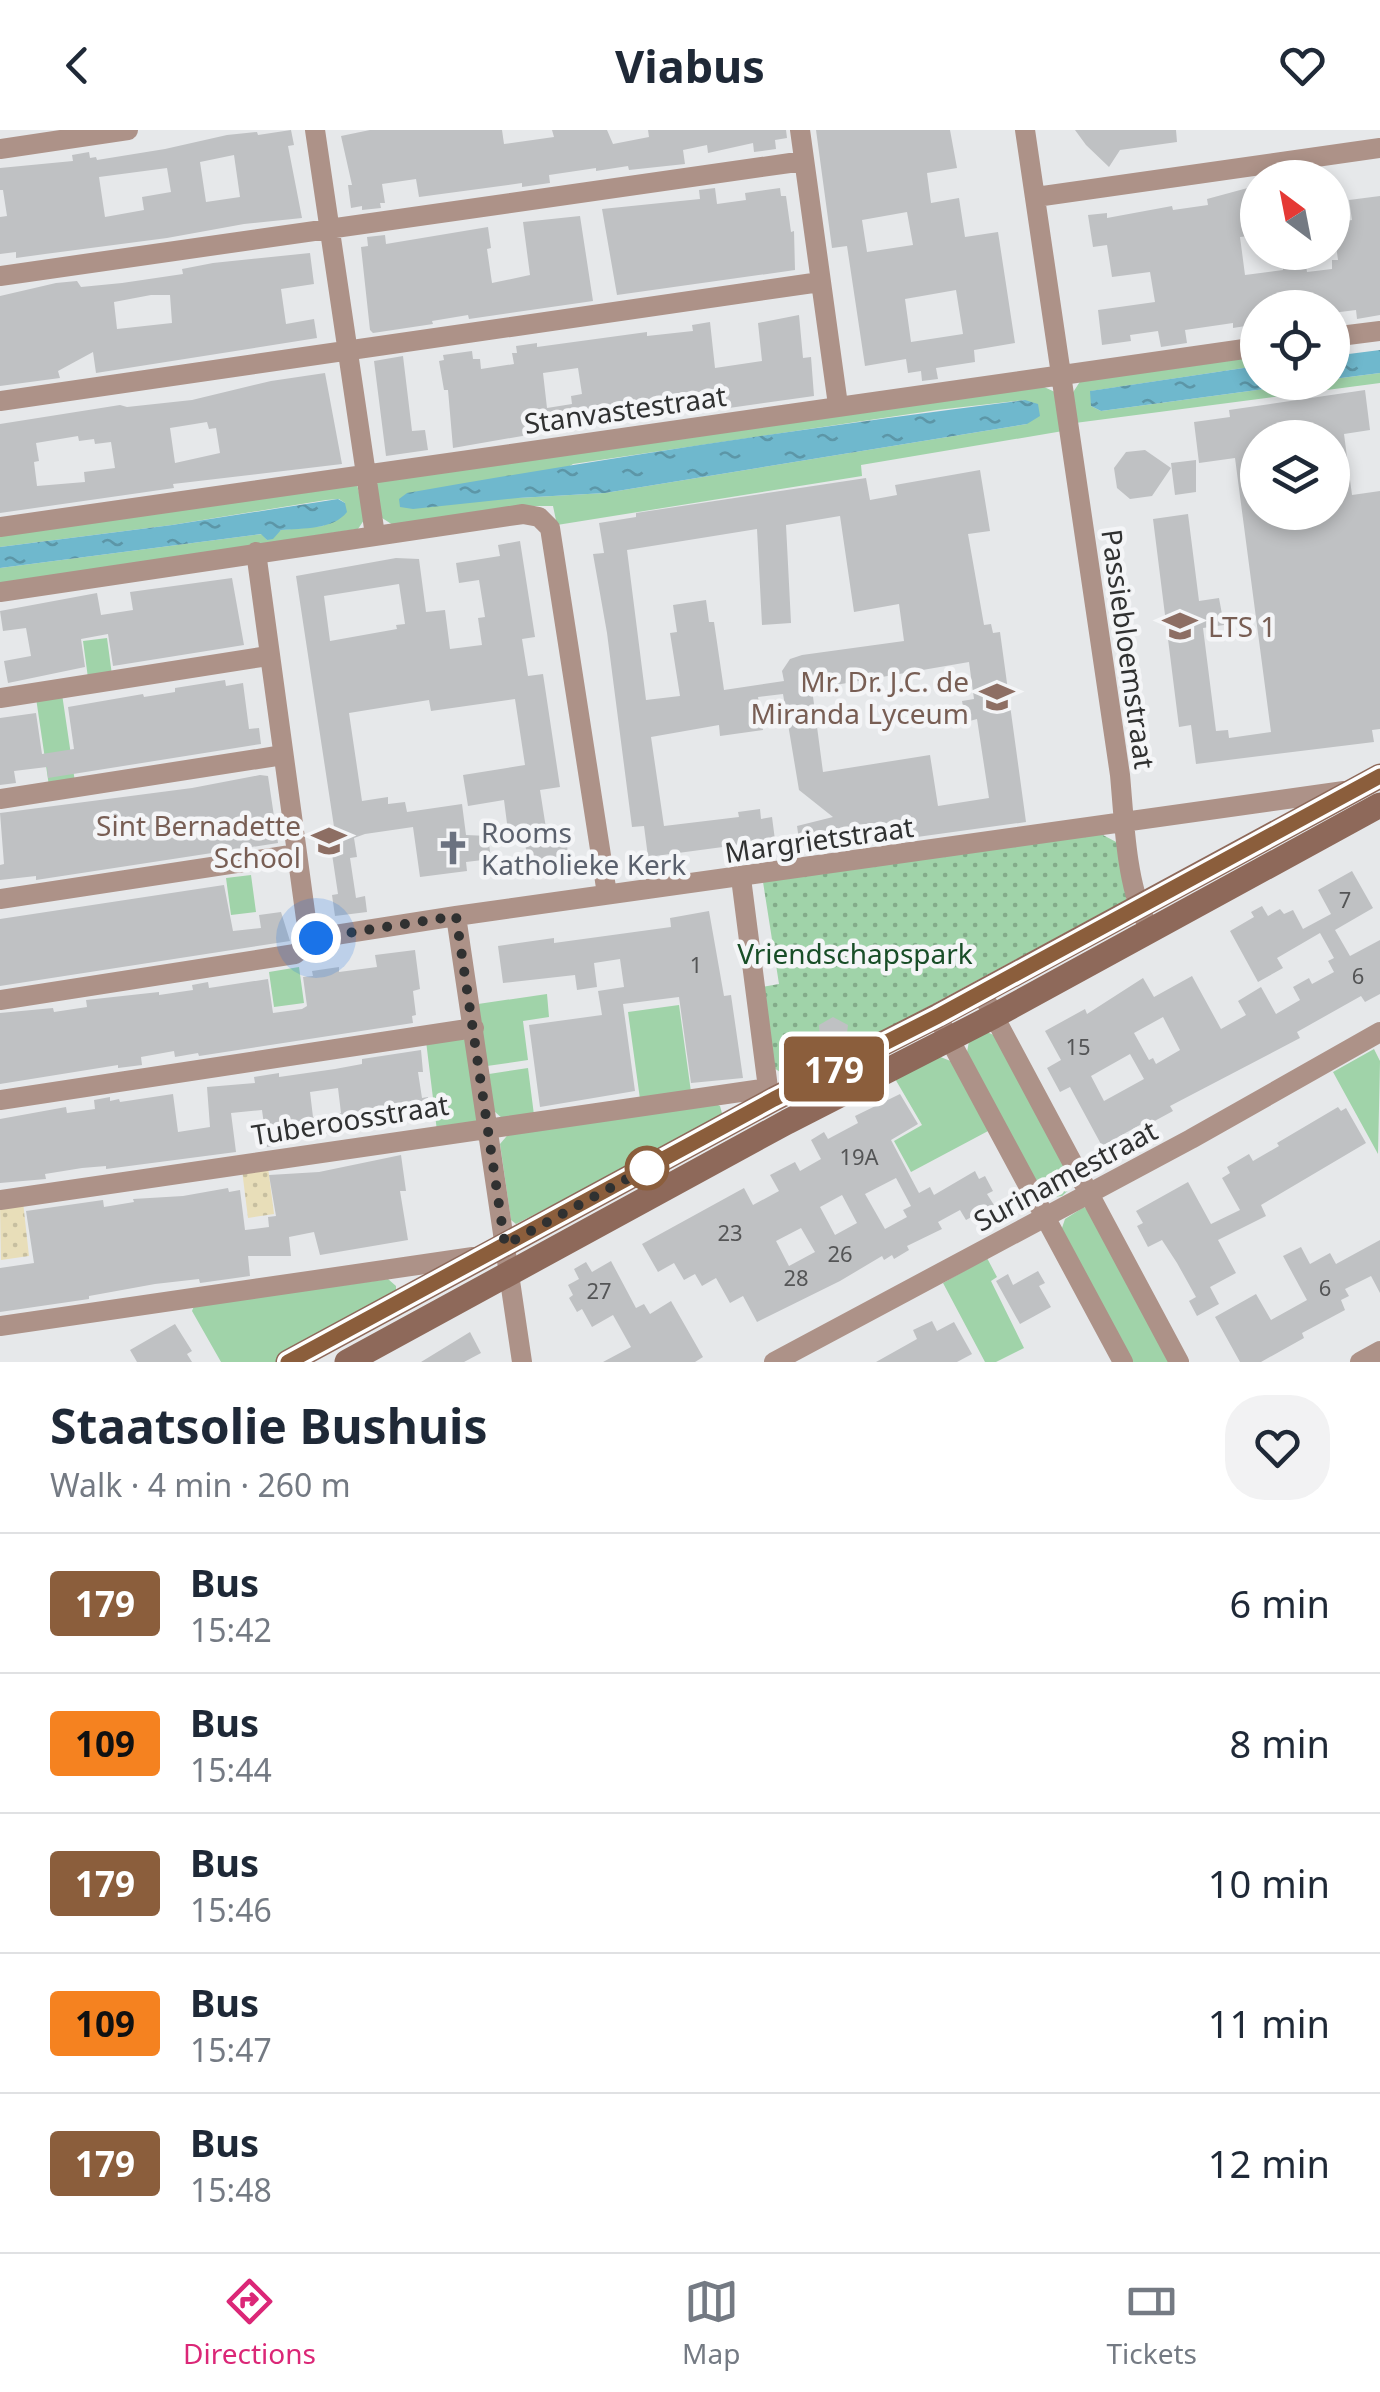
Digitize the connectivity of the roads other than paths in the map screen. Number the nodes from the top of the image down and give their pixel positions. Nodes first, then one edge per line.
1 (128, 130) edge
2 (314, 130) edge
3 (800, 130) edge
4 (1025, 130) edge
5 (1380, 148) edge
6 (0, 149) edge
7 (804, 161) junction
8 (1036, 197) junction
9 (328, 227) junction
10 (0, 276) edge
11 (820, 282) junction
12 (1380, 331) edge
13 (1350, 335) edge
14 (1240, 349) edge
15 (346, 350) junction
16 (1060, 374) junction
17 (0, 400) edge
18 (838, 405) junction
19 (364, 475) junction
20 (0, 527) edge
21 (375, 535) junction
22 (256, 552) junction
23 (0, 592) edge
24 (268, 656) junction
25 (0, 698) edge
26 (283, 756) junction
27 (1380, 776) edge
28 (1356, 790) junction
29 (0, 798) edge
30 (1380, 805) edge
31 (1124, 822) junction
32 (297, 854) junction
33 (740, 878) junction
34 (607, 894) junction
35 (0, 899) edge
36 (1138, 905) junction
37 (456, 916) junction
38 (1150, 931) junction
39 (316, 938) junction
40 (982, 992) junction
41 (0, 1000) edge
42 (938, 1016) junction
43 (994, 1016) junction
44 (474, 1028) junction
45 (1380, 1032) edge
46 (949, 1040) junction
47 (771, 1093) junction
48 (0, 1100) edge
49 (786, 1122) junction
50 (488, 1126) junction
51 (1089, 1192) junction
52 (0, 1200) edge
53 (1045, 1216) junction
54 (494, 1250) junction
55 (508, 1275) junction
56 (0, 1326) edge
57 (1380, 1351) edge
58 (288, 1362) edge
59 (347, 1362) edge
60 (522, 1362) edge
61 (774, 1362) edge
62 (1123, 1362) edge
63 (1180, 1362) edge
64 (1360, 1362) edge

1 - 6 street
2 - 9 street
3 - 7 street
4 - 8 street, Passiebloemstraat
5 - 8 street
7 - 9 street
7 - 11 street
8 - 16 street, Passiebloemstraat
9 - 10 street
9 - 15 street
11 - 15 street
11 - 18 street
12 - 13 street
14 - 16 street, Stanvastestraat
15 - 17 street
15 - 19 street
16 - 18 street, Stanvastestraat
16 - 31 street, Passiebloemstraat
18 - 19 street, Stanvastestraat
19 - 20 street, Stanvastestraat
19 - 21 street
21 - 22 street
21 - 34 street
22 - 23 street
22 - 24 street
24 - 25 street
24 - 26 street
26 - 29 street
26 - 32 street
27 - 28 main road
28 - 31 street, Margrietstraat
28 - 36 main road
30 - 38 main road
31 - 33 street, Margrietstraat
31 - 36 street, Passiebloemstraat
32 - 35 street
32 - 39 street
33 - 34 street, Margrietstraat
33 - 47 street
34 - 37 street, Margrietstraat
36 - 38 street, Passiebloemstraat
36 - 40 main road
37 - 39 street, Margrietstraat
37 - 44 street
38 - 43 main road
39 - 41 street, Margrietstraat
40 - 42 main road
40 - 43 street
42 - 46 street
42 - 47 main road
43 - 46 main road
43 - 51 street
44 - 48 street
44 - 50 street
45 - 51 street, Surinamestraat
46 - 49 main road
46 - 53 street
47 - 49 street
47 - 50 street, Tuberoosstraat
47 - 54 main road
49 - 55 main road
50 - 52 street, Tuberoosstraat
50 - 54 street
51 - 53 street, Surinamestraat
51 - 63 street
53 - 61 street, Surinamestraat
53 - 62 street
54 - 55 street
54 - 56 street
54 - 58 main road
55 - 59 main road
55 - 60 street
57 - 64 street

